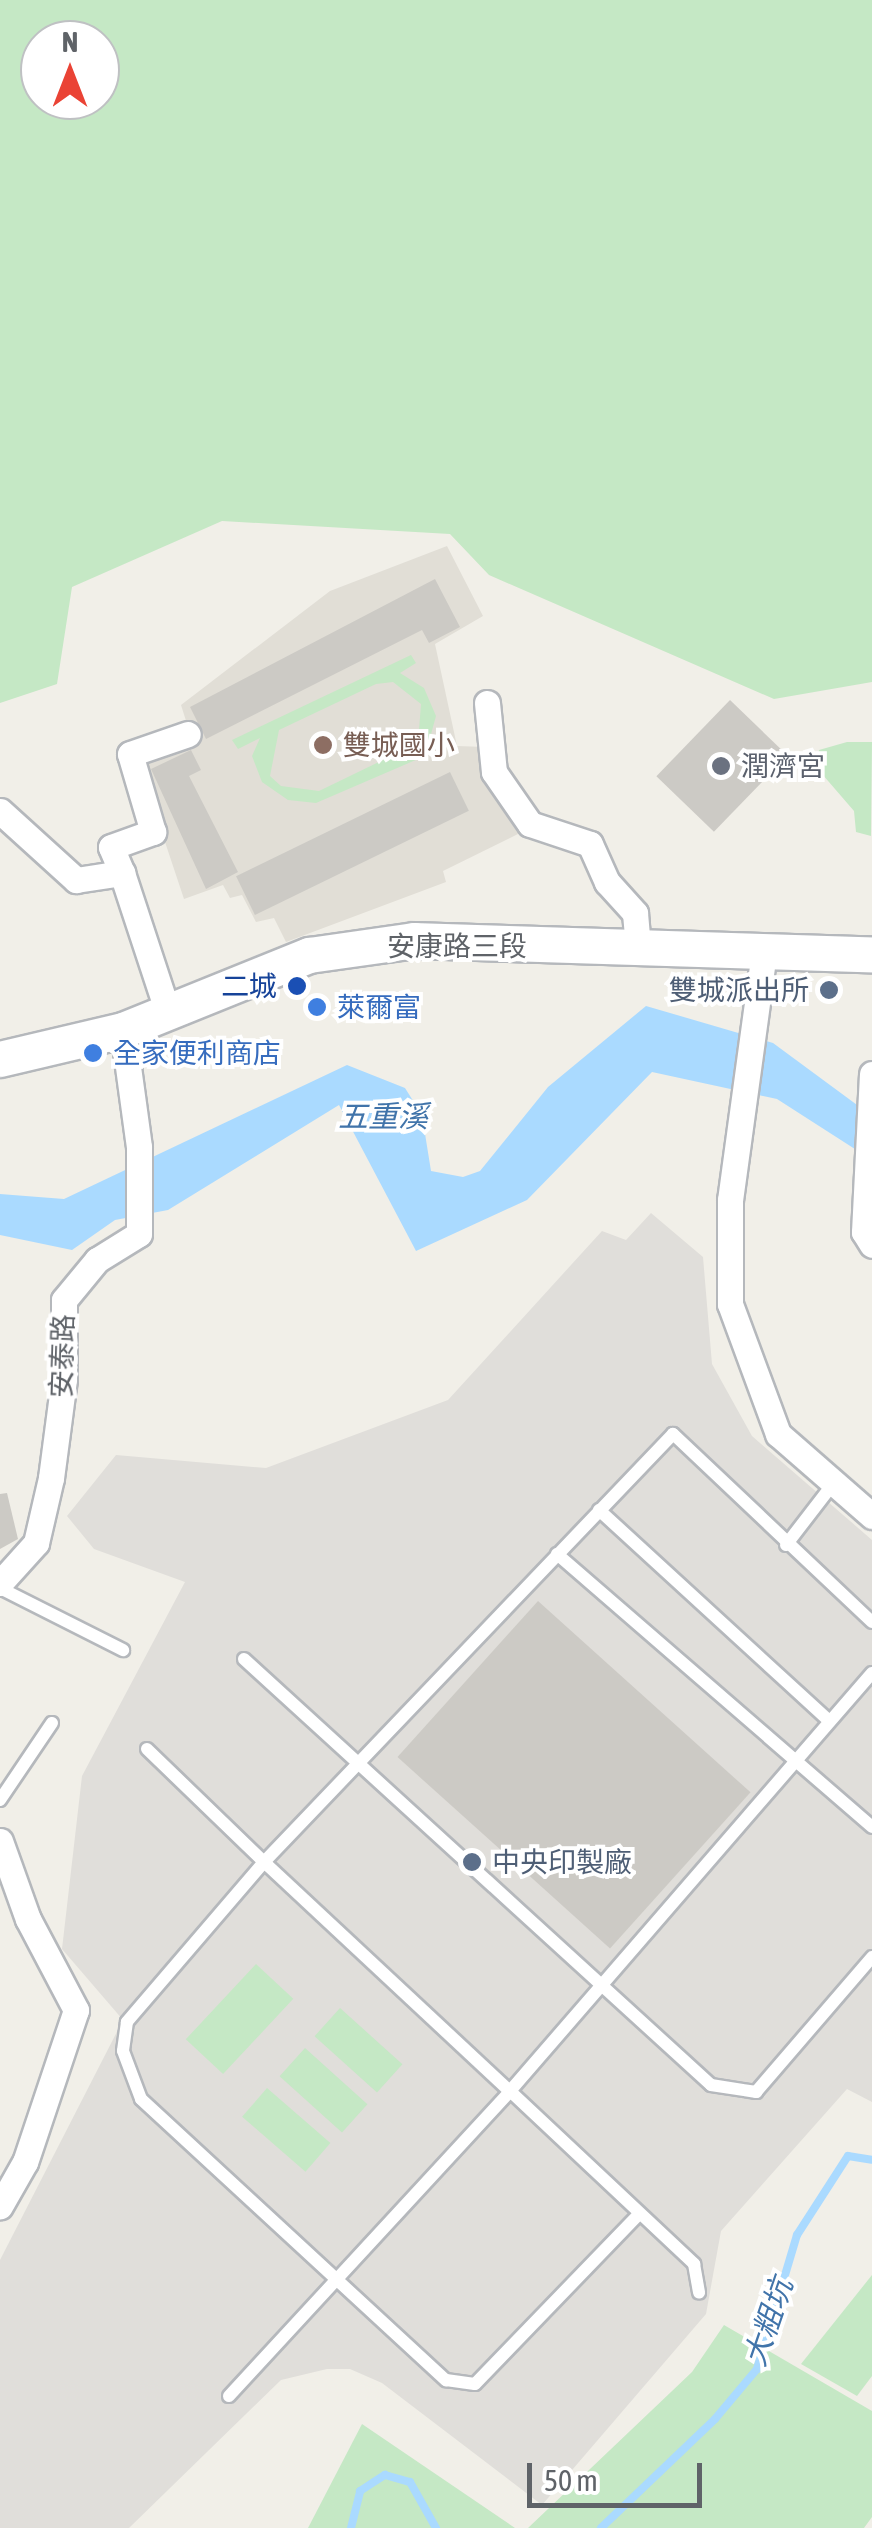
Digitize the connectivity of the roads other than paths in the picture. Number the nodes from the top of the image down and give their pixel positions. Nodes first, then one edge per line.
1 (487, 703) dead end
2 (188, 734) dead end
3 (0, 811) edge
4 (122, 873) junction
5 (638, 951) junction
6 (872, 954) edge
7 (763, 968) junction
8 (168, 1013) junction
9 (123, 1030) junction
10 (0, 1059) edge
11 (872, 1074) edge
12 (871, 1088) edge
13 (872, 1245) edge
14 (833, 1484) junction
15 (599, 1510) junction
16 (869, 1512) edge
17 (786, 1545) junction
18 (557, 1554) junction
19 (0, 1585) edge
20 (872, 1622) edge
21 (123, 1650) dead end
22 (244, 1659) dead end
23 (872, 1673) edge
24 (828, 1721) junction
25 (52, 1723) dead end
26 (147, 1750) dead end
27 (359, 1762) junction
28 (798, 1762) junction
29 (0, 1800) edge
30 (872, 1826) edge
31 (0, 1841) edge
32 (264, 1862) junction
33 (872, 1957) edge
34 (603, 1982) junction
35 (510, 2091) junction
36 (0, 2206) edge
37 (638, 2214) junction
38 (338, 2275) junction
39 (699, 2293) dead end
40 (229, 2396) dead end

1 - 5 street
2 - 4 street
3 - 4 street
4 - 8 street
5 - 7 main road, 安康路三段
5 - 8 main road, 安康路三段
6 - 7 main road, 安康路三段
7 - 14 street
8 - 9 main road, 安康路三段
9 - 10 main road, 安康路三段
9 - 19 street, 安泰路
11 - 12 street
12 - 13 street
14 - 16 street
14 - 17 lane
15 - 17 lane
15 - 18 lane
15 - 24 lane
17 - 20 lane
18 - 27 lane
18 - 28 lane
19 - 21 lane
22 - 27 lane
23 - 24 lane
24 - 28 lane
25 - 29 lane
26 - 32 lane
27 - 32 lane
27 - 34 lane
28 - 30 lane
28 - 34 lane
31 - 36 street
32 - 35 lane
32 - 38 lane
33 - 34 lane
34 - 35 lane
35 - 37 lane
35 - 38 lane
37 - 38 lane
37 - 39 lane
38 - 40 lane

